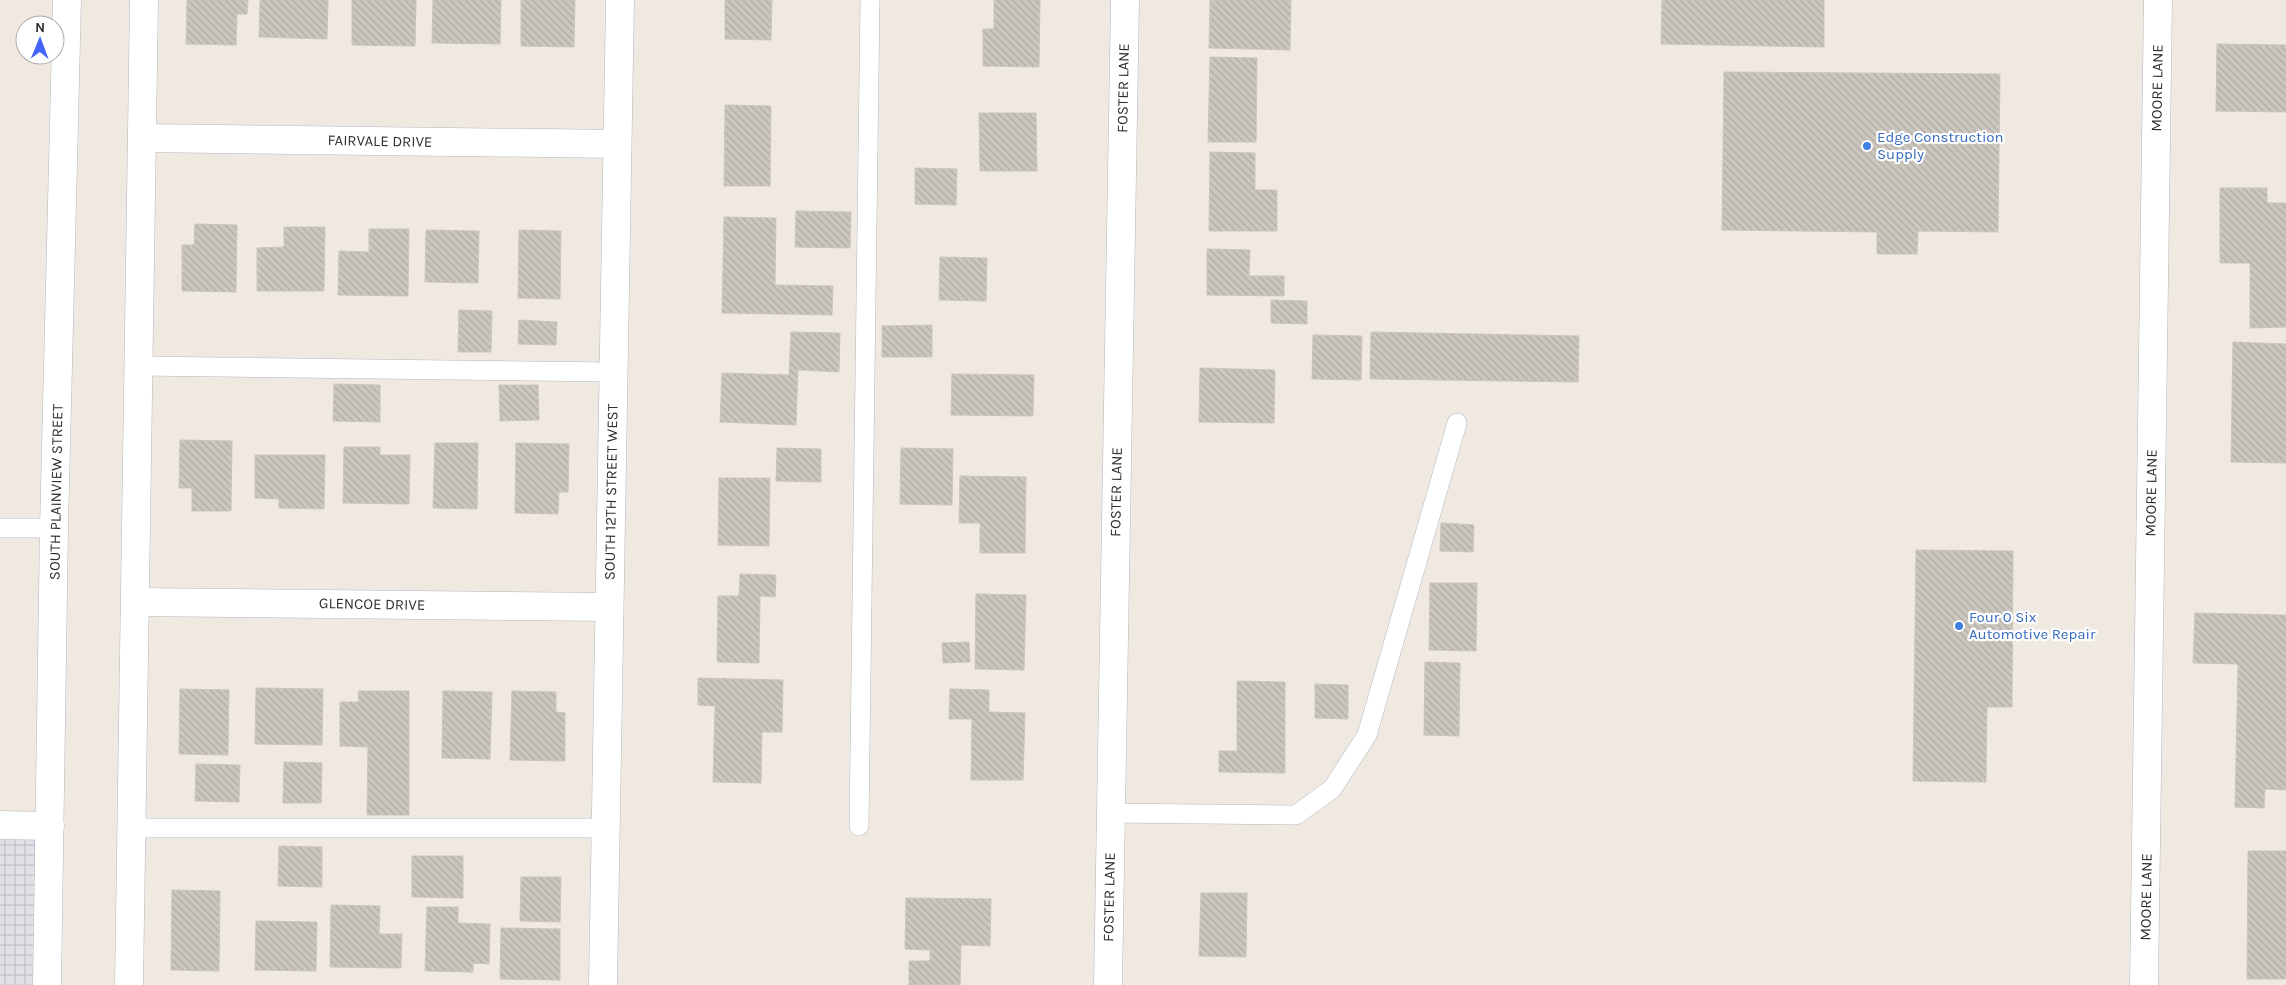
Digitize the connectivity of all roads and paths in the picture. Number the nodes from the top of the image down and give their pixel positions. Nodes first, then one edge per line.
1 (67, 0) edge
2 (144, 0) edge
3 (620, 0) edge
4 (870, 0) edge
5 (1125, 0) edge
6 (2158, 0) edge
7 (142, 138) junction
8 (617, 144) junction
9 (139, 366) junction
10 (613, 372) junction
11 (1457, 423) dead end
12 (0, 528) edge
13 (54, 528) junction
14 (135, 602) junction
15 (609, 607) junction
16 (1110, 813) junction
17 (0, 825) edge
18 (50, 826) junction
19 (859, 826) dead end
20 (132, 828) junction
21 (605, 828) junction
22 (47, 985) edge
23 (129, 985) edge
24 (603, 985) edge
25 (1108, 985) edge
26 (2144, 985) edge

1 - 13 street, SOUTH PLAINVIEW STREET
2 - 7 street
3 - 8 street, SOUTH 12TH STREET WEST
4 - 19 lane
5 - 16 street, FOSTER LANE
6 - 26 street, MOORE LANE
7 - 8 street, FAIRVALE DRIVE
7 - 9 street
8 - 10 street, SOUTH 12TH STREET WEST
9 - 10 lane
9 - 14 street
10 - 15 street, SOUTH 12TH STREET WEST
11 - 16 lane
12 - 13 lane
13 - 18 street, SOUTH PLAINVIEW STREET
14 - 15 street, GLENCOE DRIVE
14 - 20 street
15 - 21 street, SOUTH 12TH STREET WEST
16 - 25 street, FOSTER LANE
17 - 18 street
18 - 22 street, SOUTH PLAINVIEW STREET
20 - 21 lane
20 - 23 street
21 - 24 street, SOUTH 12TH STREET WEST

